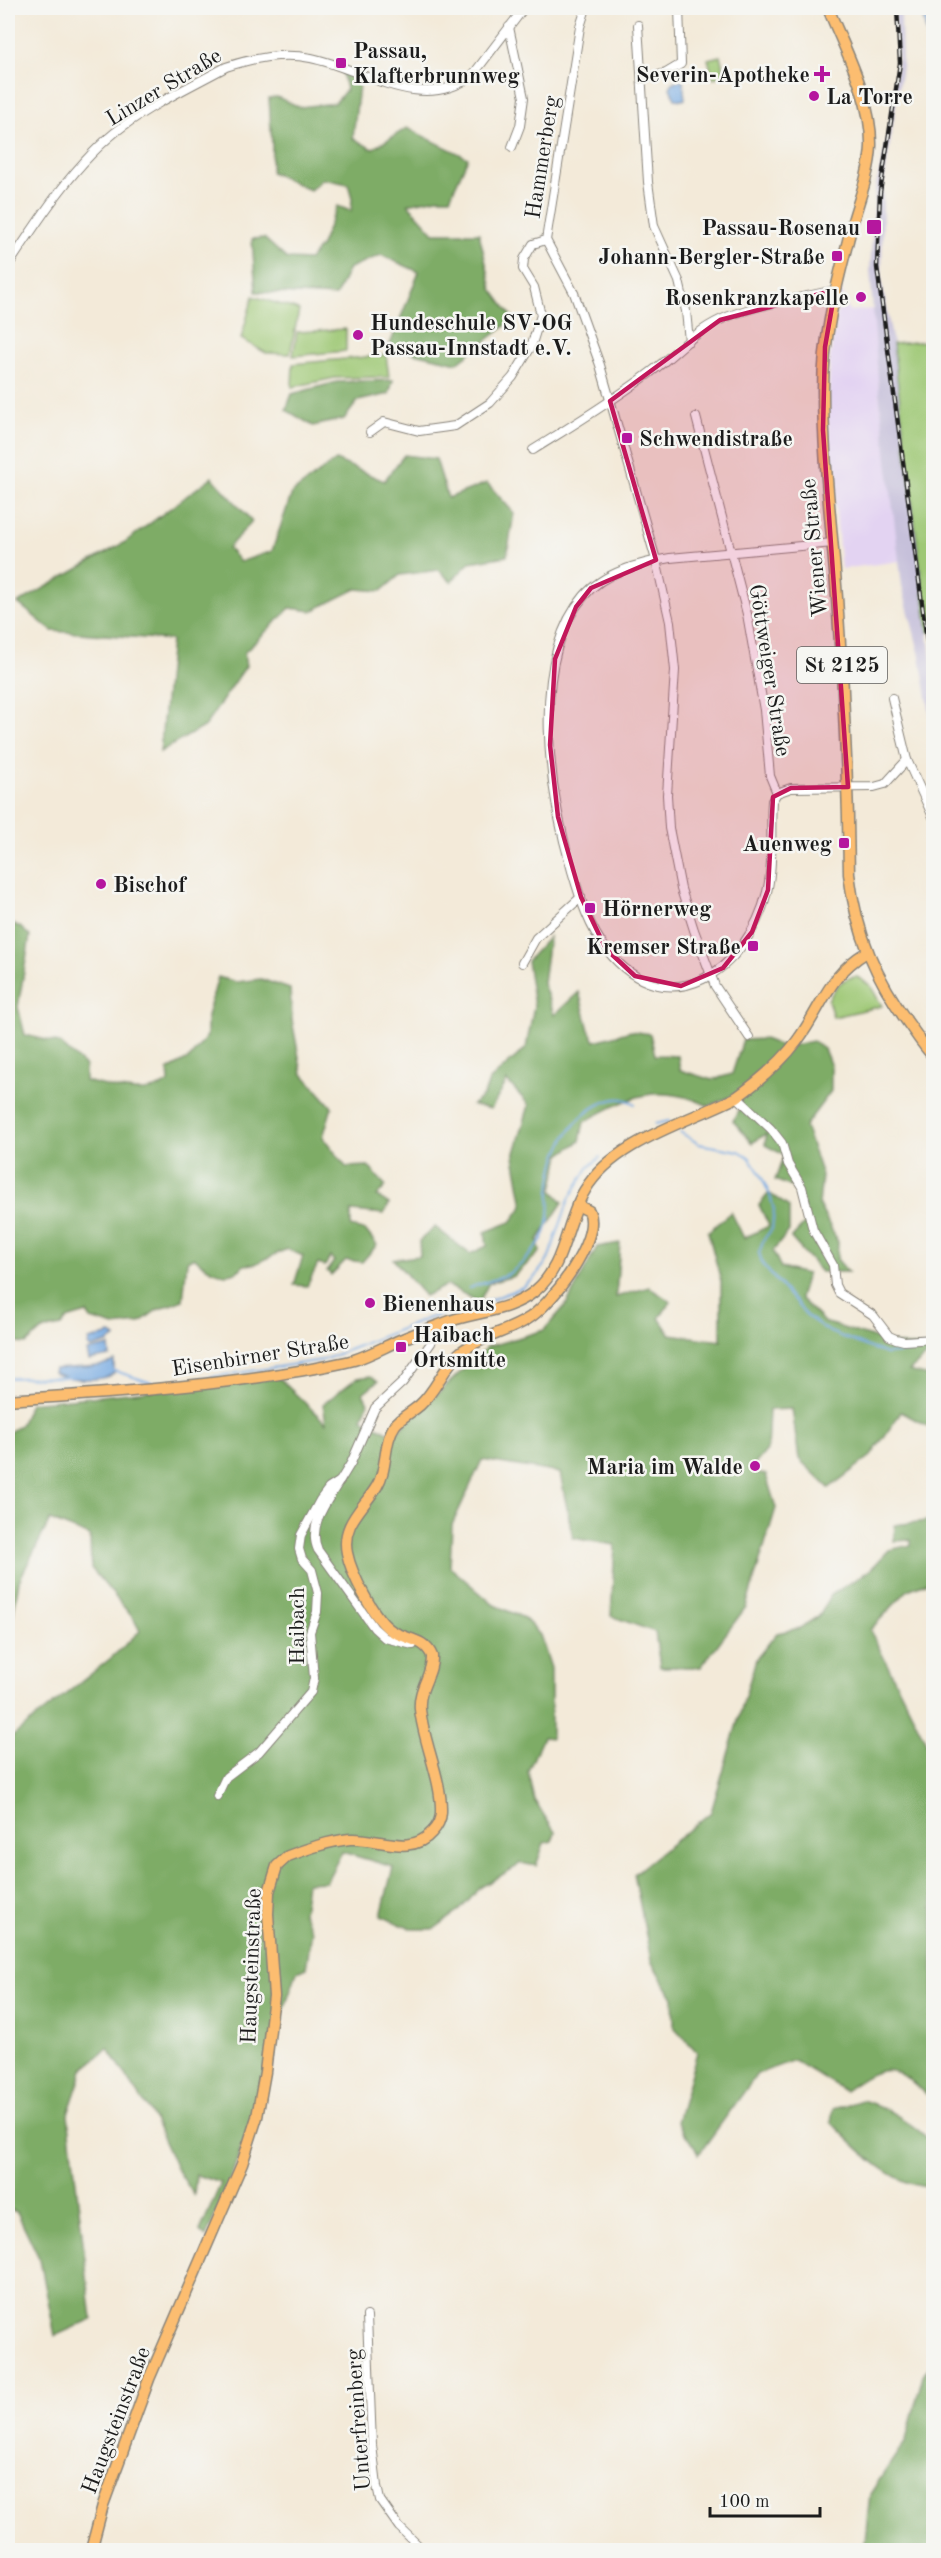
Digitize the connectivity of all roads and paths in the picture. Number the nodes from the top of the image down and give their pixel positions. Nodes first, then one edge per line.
1 (525, 8) edge
2 (586, 8) edge
3 (679, 8) edge
4 (828, 8) edge
5 (638, 25) dead end
6 (509, 27) junction
7 (643, 79) junction
8 (512, 147) dead end
9 (546, 240) junction
10 (8, 266) edge
11 (835, 290) junction
12 (689, 340) junction
13 (610, 401) junction
14 (696, 417) dead end
15 (370, 432) dead end
16 (533, 450) dead end
17 (832, 543) junction
18 (732, 553) junction
19 (656, 560) junction
20 (892, 698) dead end
21 (908, 760) junction
22 (848, 787) junction
23 (777, 793) junction
24 (933, 819) edge
25 (580, 897) junction
26 (867, 952) junction
27 (522, 963) dead end
28 (710, 975) junction
29 (749, 1037) dead end
30 (933, 1057) edge
31 (737, 1097) junction
32 (577, 1205) junction
33 (432, 1328) junction
34 (933, 1339) edge
35 (8, 1400) edge
36 (340, 1481) junction
37 (415, 1640) junction
38 (217, 1796) dead end
39 (367, 2316) dead end
40 (418, 2549) edge
41 (91, 2550) edge

1 - 6 street, Linzer Straße
2 - 9 street, Hammerberg
3 - 7 street
4 - 11 main road, Wiener Straße / St 2125
5 - 7 street
6 - 8 street
6 - 10 street, Linzer Straße
7 - 12 street
9 - 13 street
9 - 15 street, Hammerberg
11 - 12 street
11 - 17 main road, Wiener Straße / St 2125
12 - 13 street
13 - 16 street
13 - 19 street
14 - 18 street
17 - 18 street, Göttweiger Straße
17 - 22 main road, Wiener Straße / St 2125
18 - 19 street, Göttweiger Straße
18 - 23 street, Göttweiger Straße
19 - 25 street, Göttweiger Straße
19 - 28 street
20 - 21 street
21 - 22 street
21 - 24 street
22 - 23 street, Göttweiger Straße
22 - 26 main road, Wiener Straße / St 2125
23 - 28 street, Göttweiger Straße
25 - 27 street
25 - 28 street, Göttweiger Straße
26 - 30 main road, Wiener Straße / St 2125
26 - 31 main road, Eisenbirner Straße
28 - 29 street
31 - 32 main road, Eisenbirner Straße
31 - 34 street
32 - 33 main road, Eisenbirner Straße
32 - 37 main road, Haugsteinstraße
33 - 35 main road, Eisenbirner Straße
33 - 36 street, Haibach
36 - 37 street
36 - 38 street, Haibach
37 - 41 main road, Haugsteinstraße
39 - 40 street, Unterfreinberg

